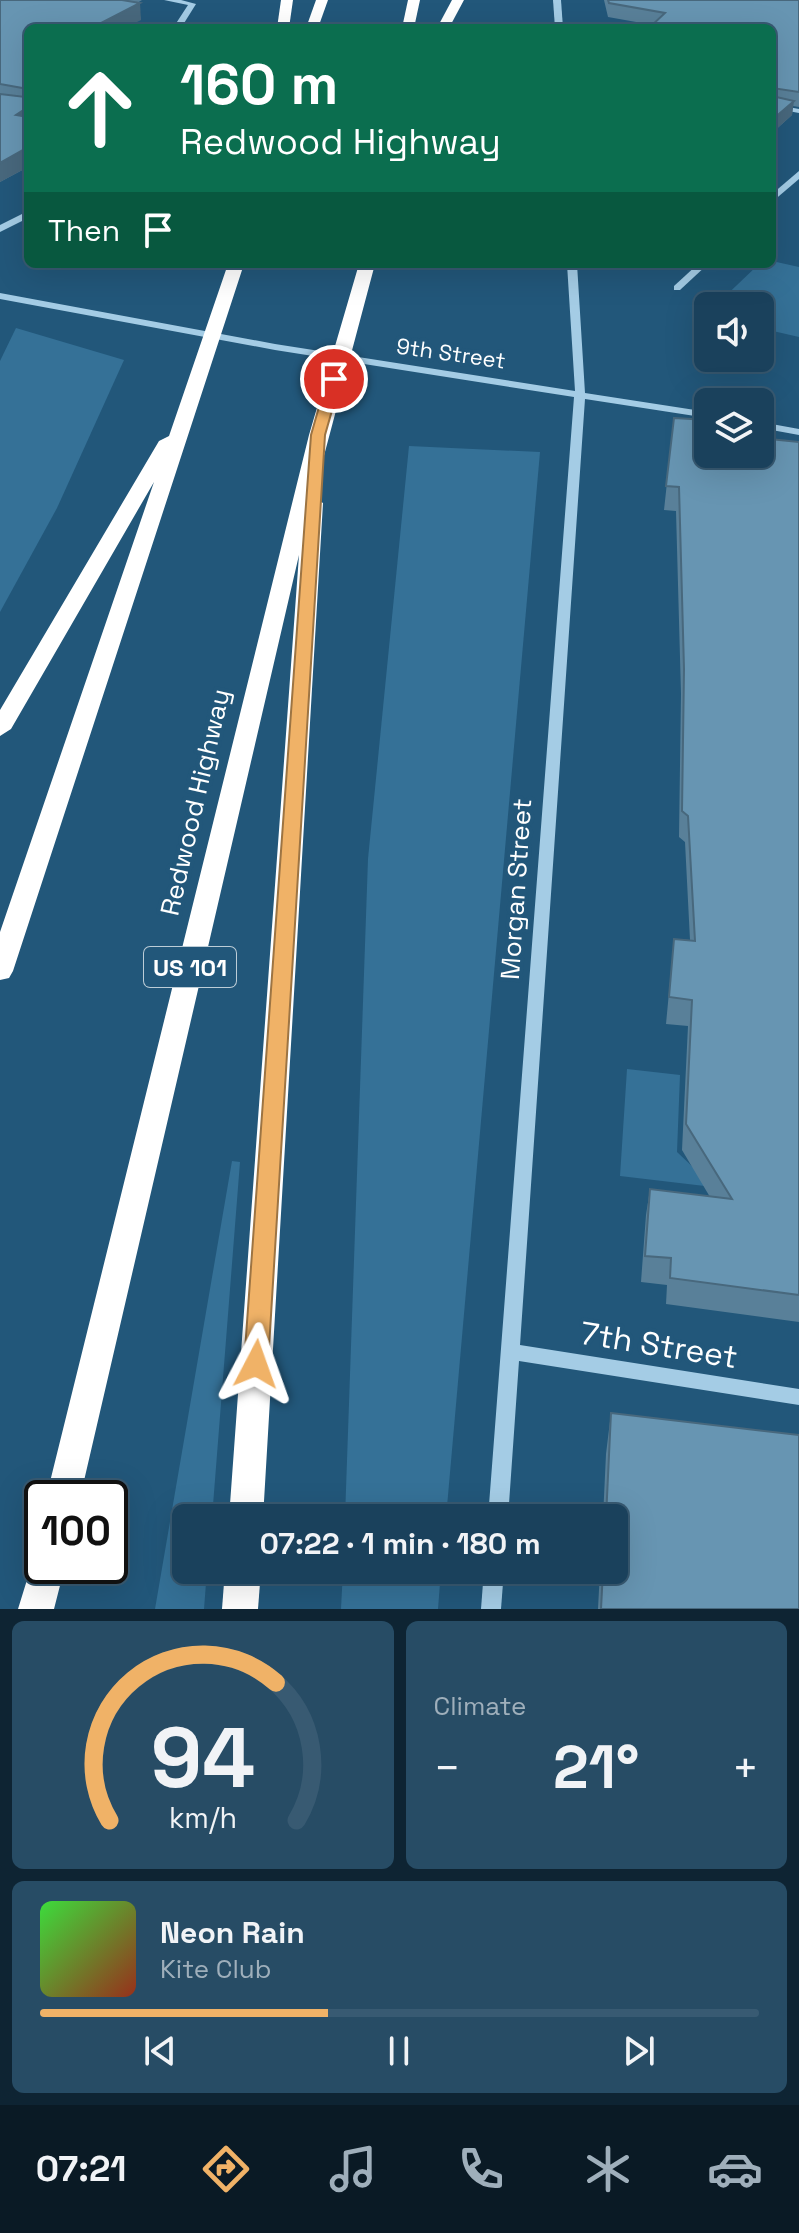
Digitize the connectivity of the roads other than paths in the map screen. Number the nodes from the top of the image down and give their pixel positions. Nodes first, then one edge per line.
1 (168, 0) edge
2 (287, 0) edge
3 (322, 0) edge
4 (414, 0) edge
5 (458, 0) edge
6 (557, 0) edge
7 (180, 24) edge
8 (284, 24) edge
9 (313, 24) edge
10 (409, 24) edge
11 (445, 24) edge
12 (559, 24) edge
13 (776, 107) edge
14 (799, 111) edge
15 (799, 174) edge
16 (776, 195) edge
17 (24, 216) edge
18 (0, 229) edge
19 (235, 268) edge
20 (365, 268) edge
21 (572, 268) edge
22 (699, 268) edge
23 (677, 288) dead end
24 (0, 296) edge
25 (580, 392) junction
26 (194, 397) junction
27 (694, 412) edge
28 (774, 428) edge
29 (799, 432) edge
30 (318, 435) junction
31 (0, 729) edge
32 (0, 971) edge
33 (510, 1352) junction
34 (799, 1397) edge
35 (67, 1480) edge
36 (247, 1504) edge
37 (499, 1504) edge
38 (42, 1584) edge
39 (242, 1584) edge
40 (493, 1584) edge
41 (36, 1609) edge
42 (240, 1609) edge
43 (491, 1609) edge

1 - 7 street
2 - 8 highway
3 - 9 highway
4 - 10 highway
5 - 11 highway
6 - 12 street
13 - 14 street
15 - 16 street
17 - 18 street
19 - 26 highway
20 - 30 highway, Redwood Highway / US 101
21 - 25 street, Morgan Street
22 - 23 street
24 - 25 street, 9th Street
25 - 27 street, 9th Street
25 - 33 street, Morgan Street
26 - 31 highway
26 - 32 highway
28 - 29 street
30 - 35 highway, Redwood Highway / US 101
30 - 36 highway
33 - 34 street, 7th Street
33 - 37 street, Morgan Street
38 - 41 highway
39 - 42 highway
40 - 43 street

